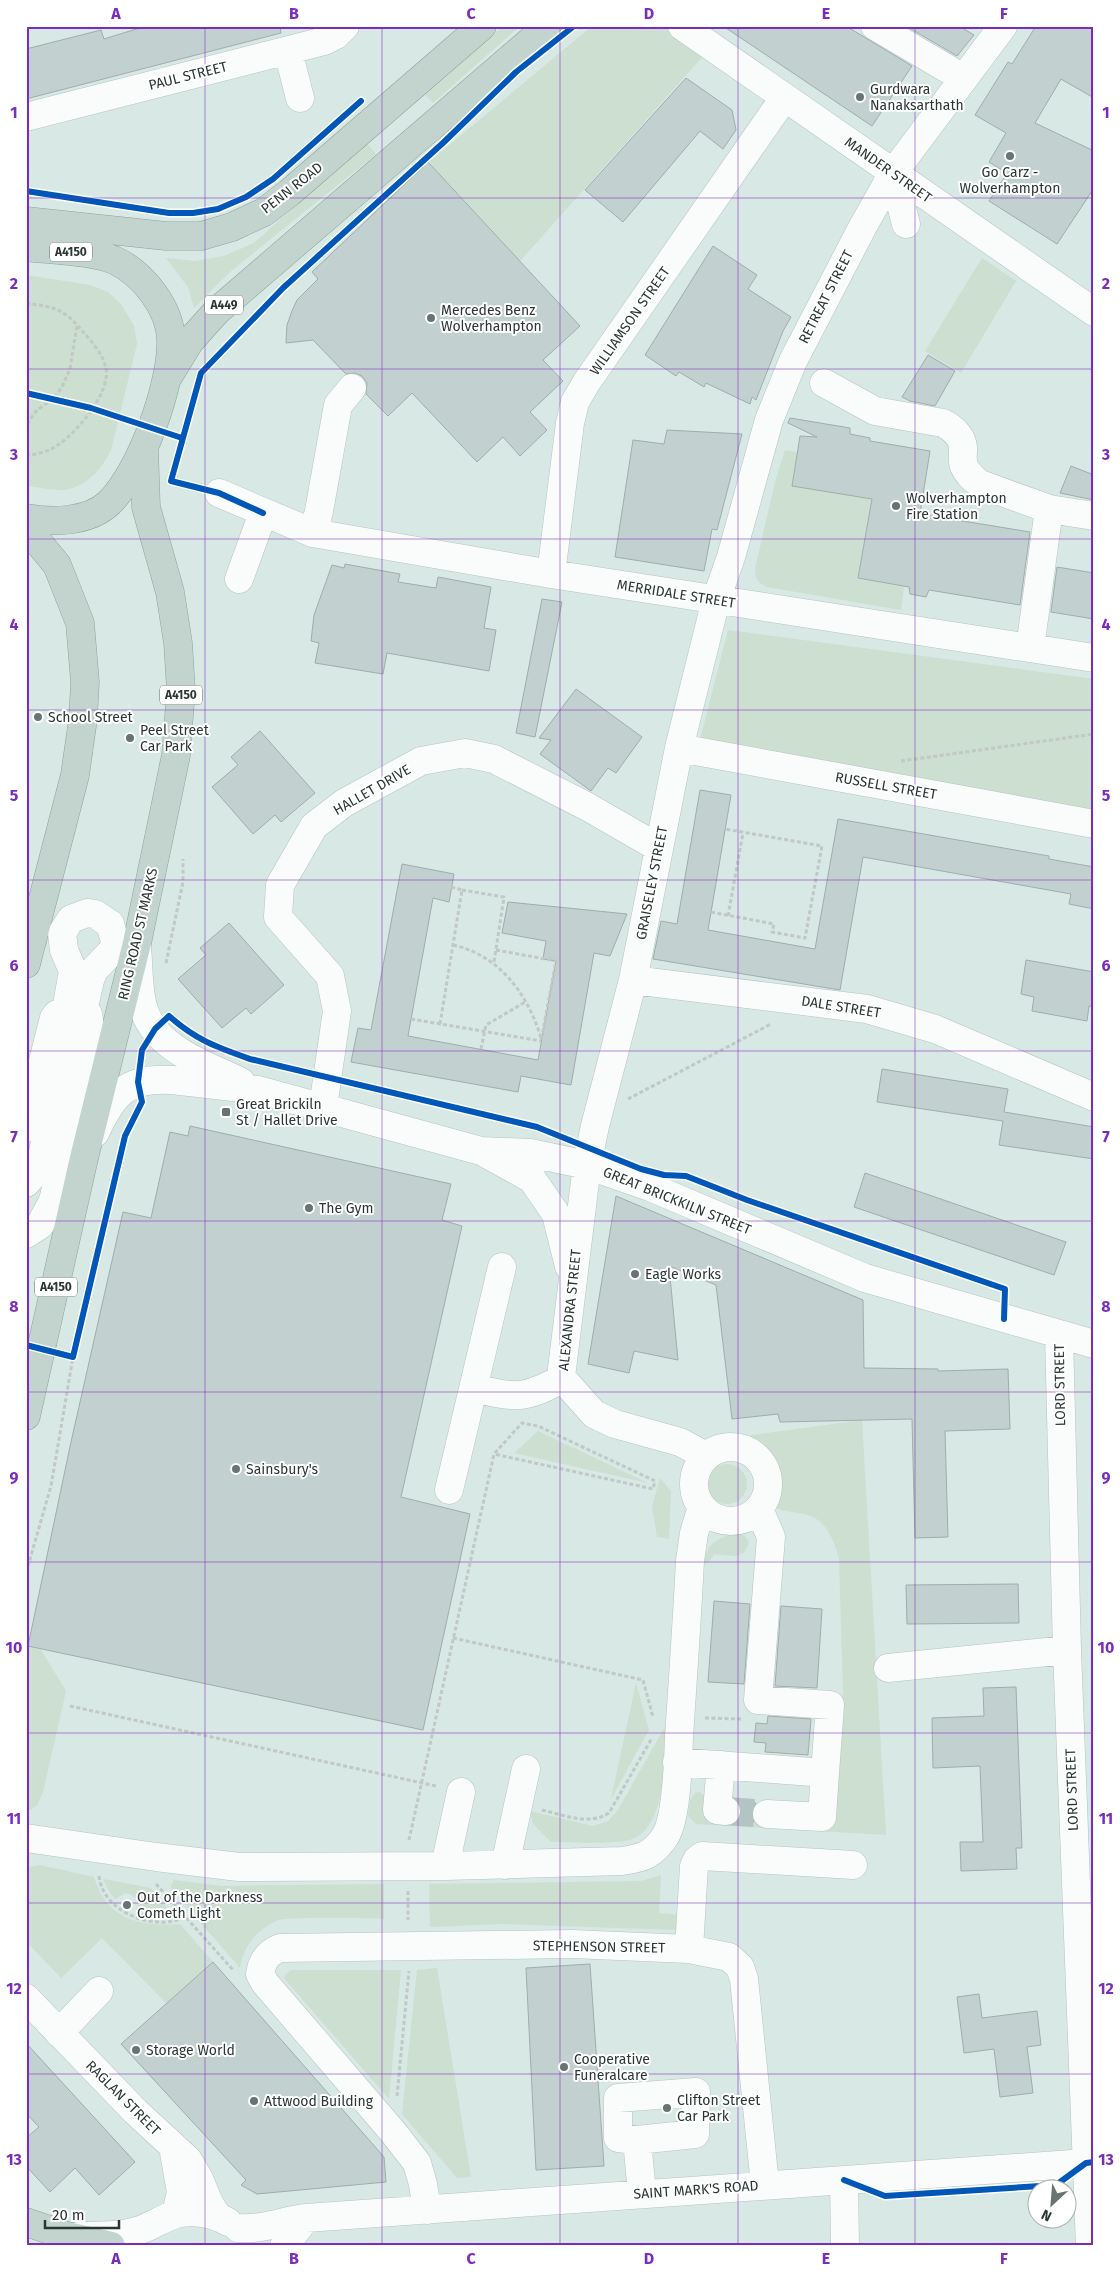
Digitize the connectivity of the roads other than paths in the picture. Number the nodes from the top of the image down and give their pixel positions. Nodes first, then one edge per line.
1 (345, 26) edge
2 (482, 26) edge
3 (548, 26) edge
4 (682, 26) edge
5 (875, 26) edge
6 (1003, 26) edge
7 (288, 51) junction
8 (963, 78) junction
9 (300, 98) dead end
10 (784, 98) junction
11 (26, 117) edge
12 (893, 173) junction
13 (26, 221) edge
14 (906, 224) dead end
15 (26, 247) edge
16 (1094, 312) edge
17 (168, 377) junction
18 (824, 383) dead end
19 (352, 388) dead end
20 (144, 448) junction
21 (219, 493) dead end
22 (1049, 509) junction
23 (263, 513) junction
24 (1094, 516) edge
25 (26, 518) edge
26 (26, 531) edge
27 (313, 533) junction
28 (551, 574) junction
29 (239, 579) dead end
30 (716, 600) junction
31 (1030, 648) junction
32 (1094, 658) edge
33 (679, 748) junction
34 (1094, 824) edge
35 (659, 848) junction
36 (44, 894) junction
37 (26, 929) edge
38 (137, 943) junction
39 (26, 964) edge
40 (633, 980) junction
41 (77, 999) junction
42 (258, 1090) junction
43 (1094, 1097) edge
44 (323, 1107) junction
45 (26, 1128) edge
46 (481, 1151) junction
47 (84, 1158) junction
48 (587, 1165) junction
49 (26, 1183) edge
50 (26, 1234) edge
51 (502, 1267) dead end
52 (572, 1279) junction
53 (1059, 1334) junction
54 (1094, 1344) edge
55 (563, 1378) junction
56 (474, 1388) junction
57 (26, 1416) edge
58 (706, 1456) junction
59 (449, 1490) dead end
60 (702, 1507) junction
61 (759, 1509) junction
62 (1067, 1650) junction
63 (888, 1668) dead end
64 (678, 1762) junction
65 (721, 1765) junction
66 (526, 1769) dead end
67 (825, 1772) junction
68 (461, 1792) road end
69 (726, 1811) dead end
70 (767, 1814) tunnel mouth
71 (26, 1838) edge
72 (506, 1865) junction
73 (853, 1865) dead end
74 (445, 1866) junction
75 (689, 1949) junction
76 (100, 1991) dead end
77 (26, 1998) edge
78 (59, 2033) junction
79 (638, 2140) dead end
80 (173, 2147) junction
81 (1086, 2164) junction
82 (844, 2180) junction
83 (765, 2184) junction
84 (642, 2194) junction
85 (427, 2210) junction
86 (176, 2214) junction
87 (306, 2218) junction
88 (26, 2222) edge
89 (242, 2233) edge
90 (67, 2236) junction
91 (112, 2246) edge
92 (284, 2246) edge
93 (845, 2246) edge
94 (1090, 2246) edge

1 - 7 street, PAUL STREET
2 - 13 highway, PENN ROAD
3 - 17 highway, A449
4 - 10 street, MANDER STREET
5 - 8 street
6 - 8 street, RETREAT STREET
7 - 9 street
7 - 11 street, PAUL STREET
8 - 12 street, RETREAT STREET
10 - 12 street, MANDER STREET
10 - 28 street, WILLIAMSON STREET
12 - 14 street
12 - 16 street, MANDER STREET
12 - 30 street, RETREAT STREET
15 - 17 highway, A4150
17 - 20 highway, A4150
18 - 22 street
19 - 27 street
20 - 25 highway, A4150
20 - 38 highway, RING ROAD ST MARKS / A4150
21 - 23 street, MERRIDALE STREET
22 - 24 street
22 - 31 street
23 - 27 street, MERRIDALE STREET
23 - 29 street
26 - 36 highway
27 - 28 street, MERRIDALE STREET
28 - 30 street, MERRIDALE STREET
30 - 31 street, MERRIDALE STREET
30 - 33 street, GRAISELEY STREET
31 - 32 street, MERRIDALE STREET
33 - 34 street, RUSSELL STREET
33 - 35 street, GRAISELEY STREET
35 - 40 street, GRAISELEY STREET
35 - 44 street, HALLET DRIVE
36 - 37 street
36 - 39 highway
38 - 42 street
38 - 47 highway, RING ROAD ST MARKS / A4150
40 - 43 street, DALE STREET
40 - 48 street, GRAISELEY STREET
41 - 45 street
41 - 49 street
41 - 50 street
42 - 44 street, GREAT BRICKKILN STREET
42 - 47 street, GREAT BRICKKILN STREET
44 - 46 street, GREAT BRICKKILN STREET
46 - 48 street, GREAT BRICKKILN STREET
46 - 52 street
47 - 57 highway, RING ROAD ST MARKS / A4150
48 - 52 street, ALEXANDRA STREET
48 - 53 street, GREAT BRICKKILN STREET
51 - 56 street
52 - 55 street, ALEXANDRA STREET
53 - 54 street, GREAT BRICKKILN STREET
53 - 62 street, LORD STREET
55 - 56 street
55 - 58 street, ALEXANDRA STREET
56 - 59 street
58 - 60 street
58 - 61 street
60 - 61 street
60 - 64 street
61 - 67 street
62 - 63 street
62 - 81 street, LORD STREET
64 - 65 street
64 - 72 street
65 - 67 street
65 - 69 street
66 - 72 street
67 - 70 street
68 - 74 street
71 - 74 street
72 - 74 street
73 - 75 street
75 - 83 street, STEPHENSON STREET
75 - 85 street, STEPHENSON STREET
76 - 78 street
77 - 78 street, RAGLAN STREET
78 - 80 street, RAGLAN STREET
79 - 84 street
80 - 86 street
80 - 89 street, RAGLAN STREET
81 - 82 street, SAINT MARK'S ROAD
81 - 94 street, LORD STREET
82 - 83 street, SAINT MARK'S ROAD
82 - 93 street
83 - 84 street, SAINT MARK'S ROAD
84 - 85 street, SAINT MARK'S ROAD
85 - 87 street, SAINT MARK'S ROAD
86 - 89 street, SAINT MARK'S ROAD
86 - 90 street, SAINT MARK'S ROAD
87 - 89 street, SAINT MARK'S ROAD
87 - 92 street
88 - 90 highway
90 - 91 highway

